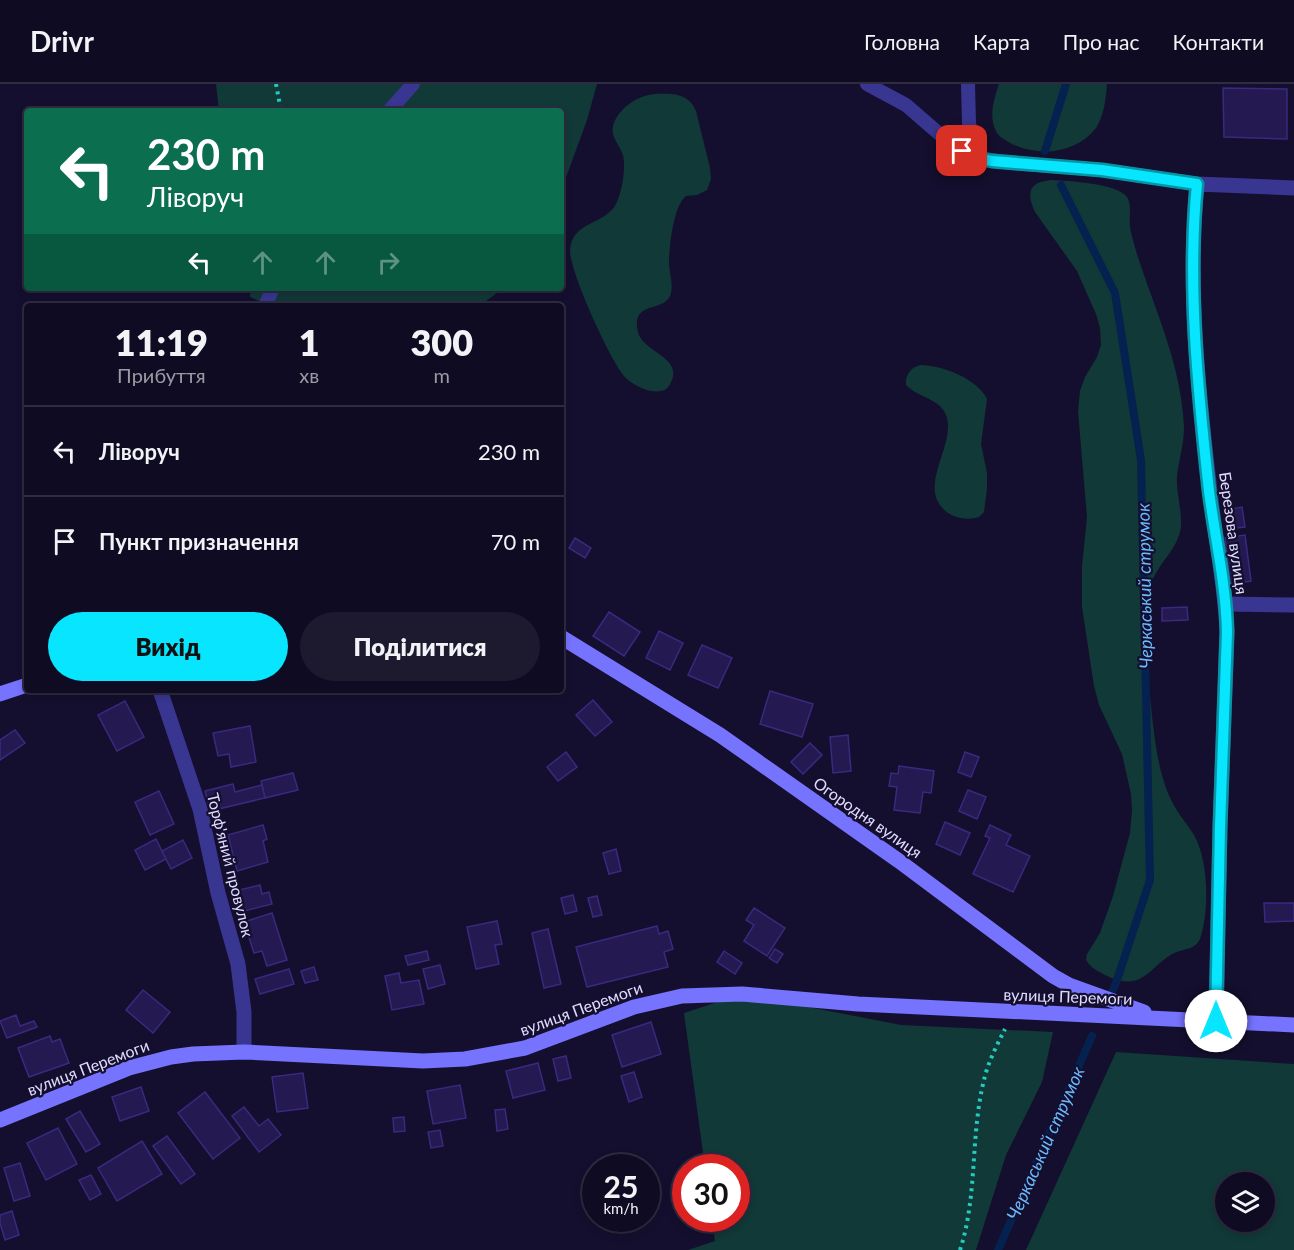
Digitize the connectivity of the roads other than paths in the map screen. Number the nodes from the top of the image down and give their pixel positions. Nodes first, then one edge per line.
1 (413, 84) edge
2 (867, 84) edge
3 (968, 84) edge
4 (392, 108) edge
5 (977, 158) junction
6 (1197, 184) junction
7 (1294, 188) edge
8 (1226, 604) junction
9 (1294, 605) edge
10 (564, 639) edge
11 (24, 685) edge
12 (161, 693) edge
13 (0, 694) edge
14 (1158, 1017) junction
15 (1216, 1021) junction
16 (1294, 1025) edge
17 (244, 1053) junction
18 (0, 1120) edge

1 - 4 lane
2 - 5 lane
3 - 5 lane
5 - 6 lane
6 - 7 street
6 - 8 street, Березова вулиця
8 - 9 street
8 - 15 street, Березова вулиця
10 - 14 street, Огородня вулиця
11 - 13 street
12 - 17 street, Торф'яний провулок
14 - 15 street, вулиця Перемоги
14 - 17 street, вулиця Перемоги
15 - 16 street, вулиця Перемоги
17 - 18 street, вулиця Перемоги

